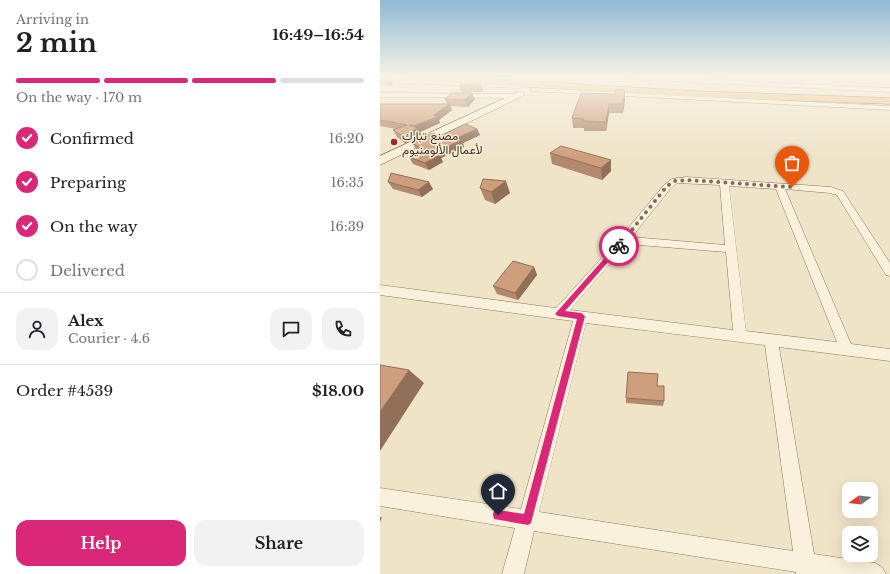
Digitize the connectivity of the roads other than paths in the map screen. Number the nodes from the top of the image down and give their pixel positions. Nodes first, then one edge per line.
1 (496, 104) edge
2 (793, 104) edge
3 (850, 104) edge
4 (854, 107) junction
5 (890, 108) edge
6 (380, 161) edge
7 (724, 182) junction
8 (779, 186) junction
9 (624, 240) junction
10 (731, 249) junction
11 (890, 272) edge
12 (380, 290) edge
13 (558, 314) junction
14 (581, 316) junction
15 (740, 336) junction
16 (771, 340) junction
17 (847, 350) junction
18 (890, 355) edge
19 (380, 497) edge
20 (528, 519) junction
21 (806, 569) edge
22 (513, 574) edge
23 (875, 574) edge

1 - 6 main road
2 - 4 street
3 - 4 street
4 - 5 street
7 - 8 street
7 - 9 street
7 - 10 street
8 - 11 street
8 - 17 street
9 - 10 street
9 - 13 street
10 - 15 street
12 - 13 street
13 - 14 street
14 - 15 street
14 - 20 street
15 - 16 street
16 - 17 street
16 - 21 street
17 - 18 street
19 - 20 street
20 - 21 street
20 - 22 street
21 - 23 street

